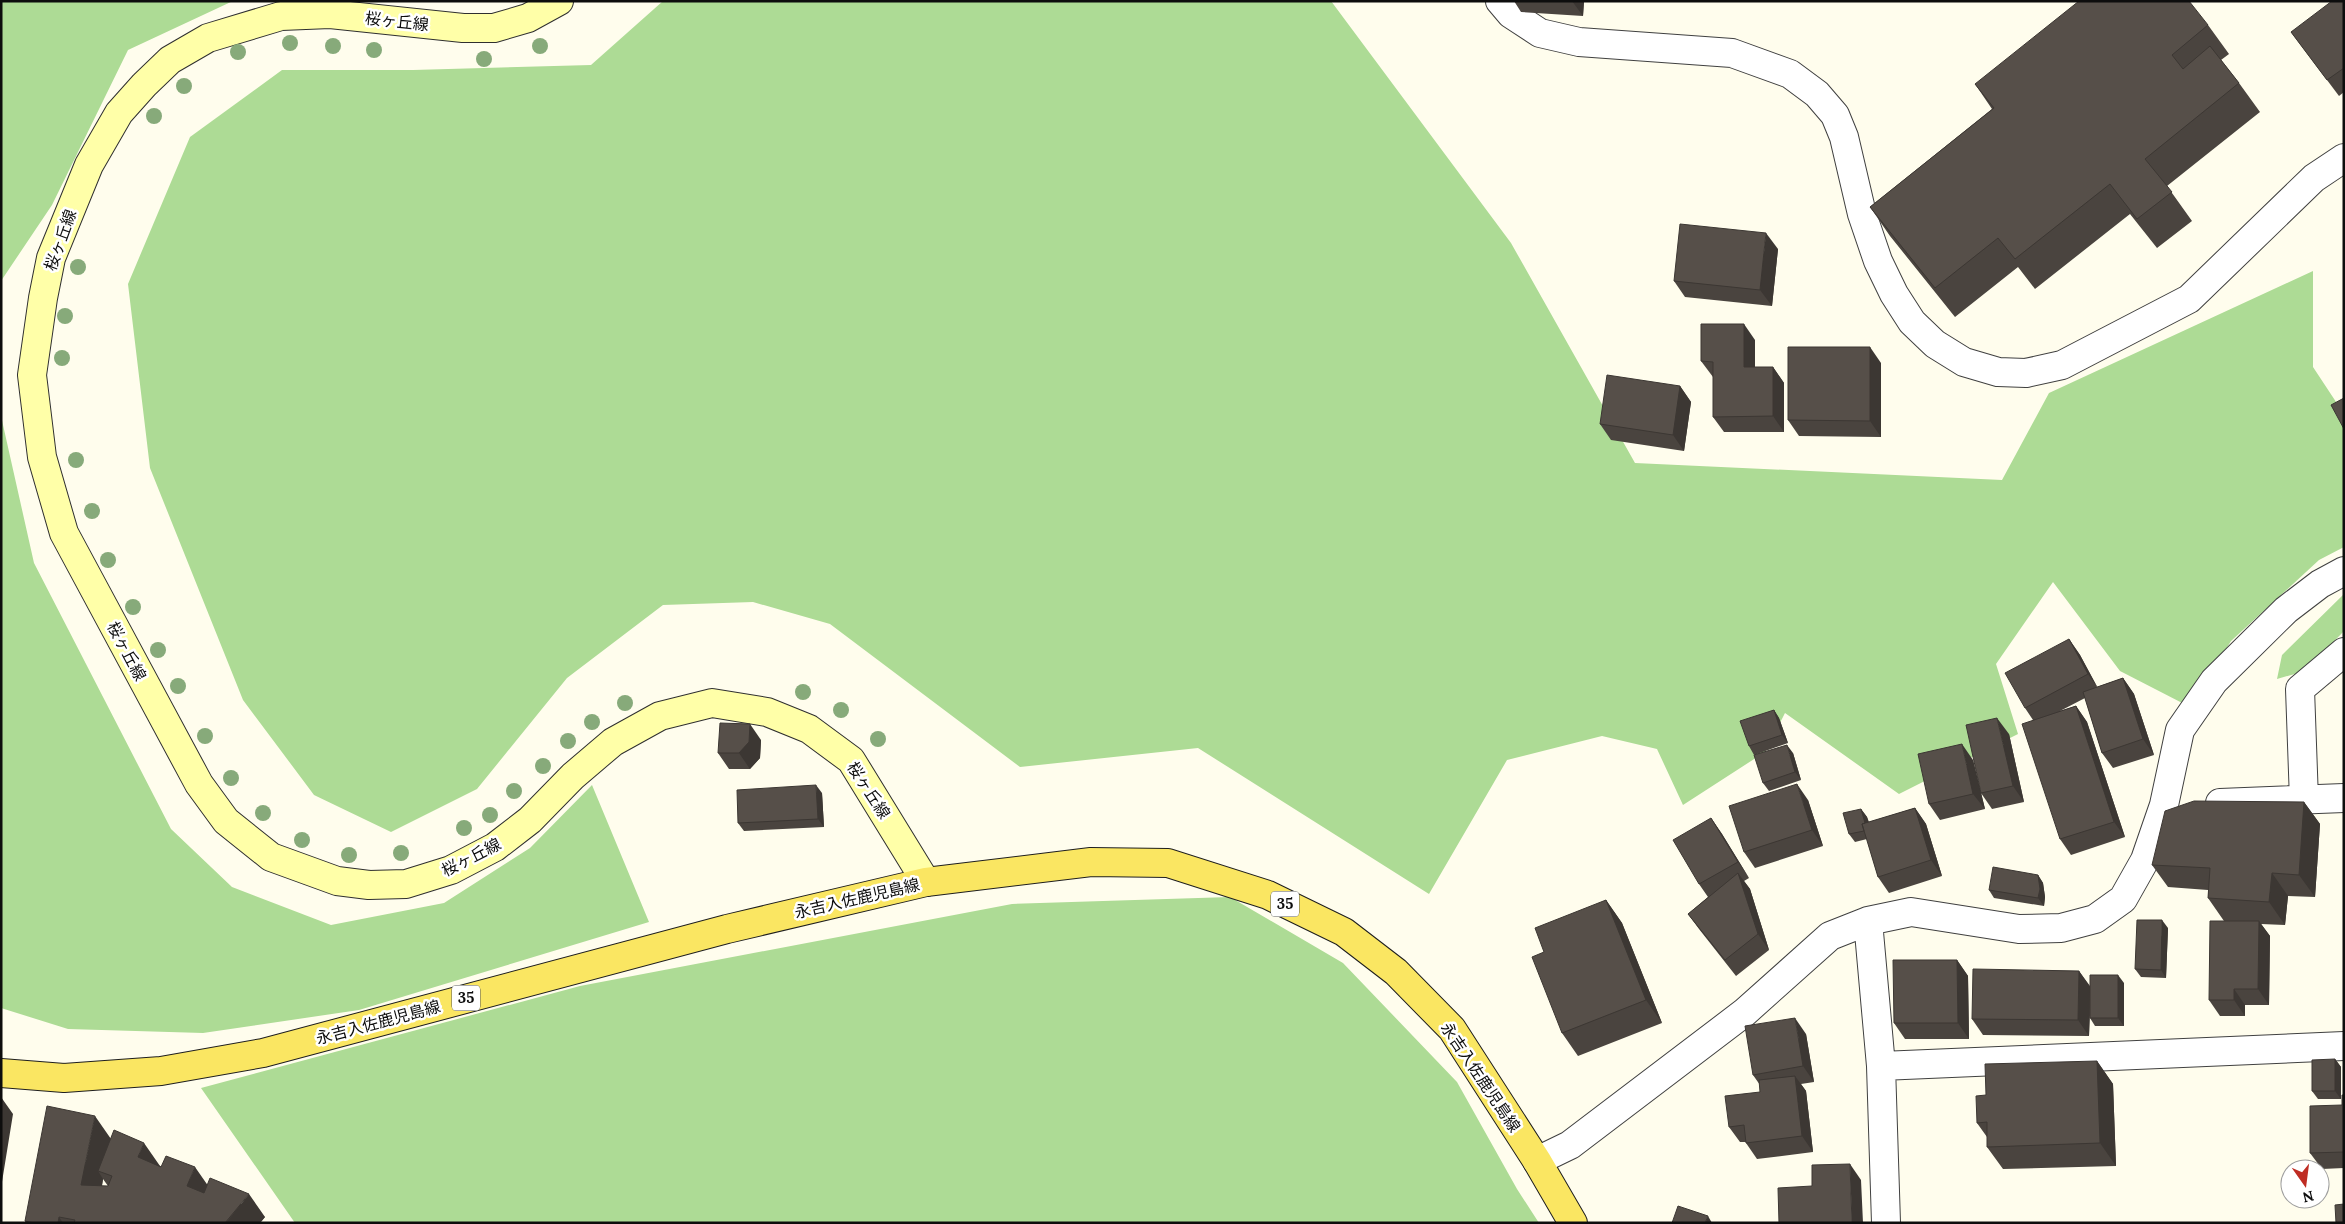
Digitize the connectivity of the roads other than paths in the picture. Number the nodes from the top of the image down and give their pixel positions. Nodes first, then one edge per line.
1 (559, 1) edge
2 (1500, 1) edge
3 (2344, 158) edge
4 (2344, 571) edge
5 (2344, 652) edge
6 (2344, 798) edge
7 (2304, 800) junction
8 (2164, 805) junction
9 (926, 882) junction
10 (1868, 921) junction
11 (2344, 1046) edge
12 (1881, 1066) junction
13 (1, 1074) edge
14 (1537, 1161) junction
15 (1573, 1223) edge
16 (1886, 1223) edge

1 - 9 street, 桜ヶ丘線
2 - 3 street
4 - 8 street
5 - 7 street
6 - 7 street
7 - 8 street
8 - 10 street
9 - 13 main road, 永吉入佐鹿児島線 / 35
9 - 14 main road, 永吉入佐鹿児島線 / 35
10 - 12 street
10 - 14 street
11 - 12 street
12 - 16 street
14 - 15 main road, 永吉入佐鹿児島線 / 35

